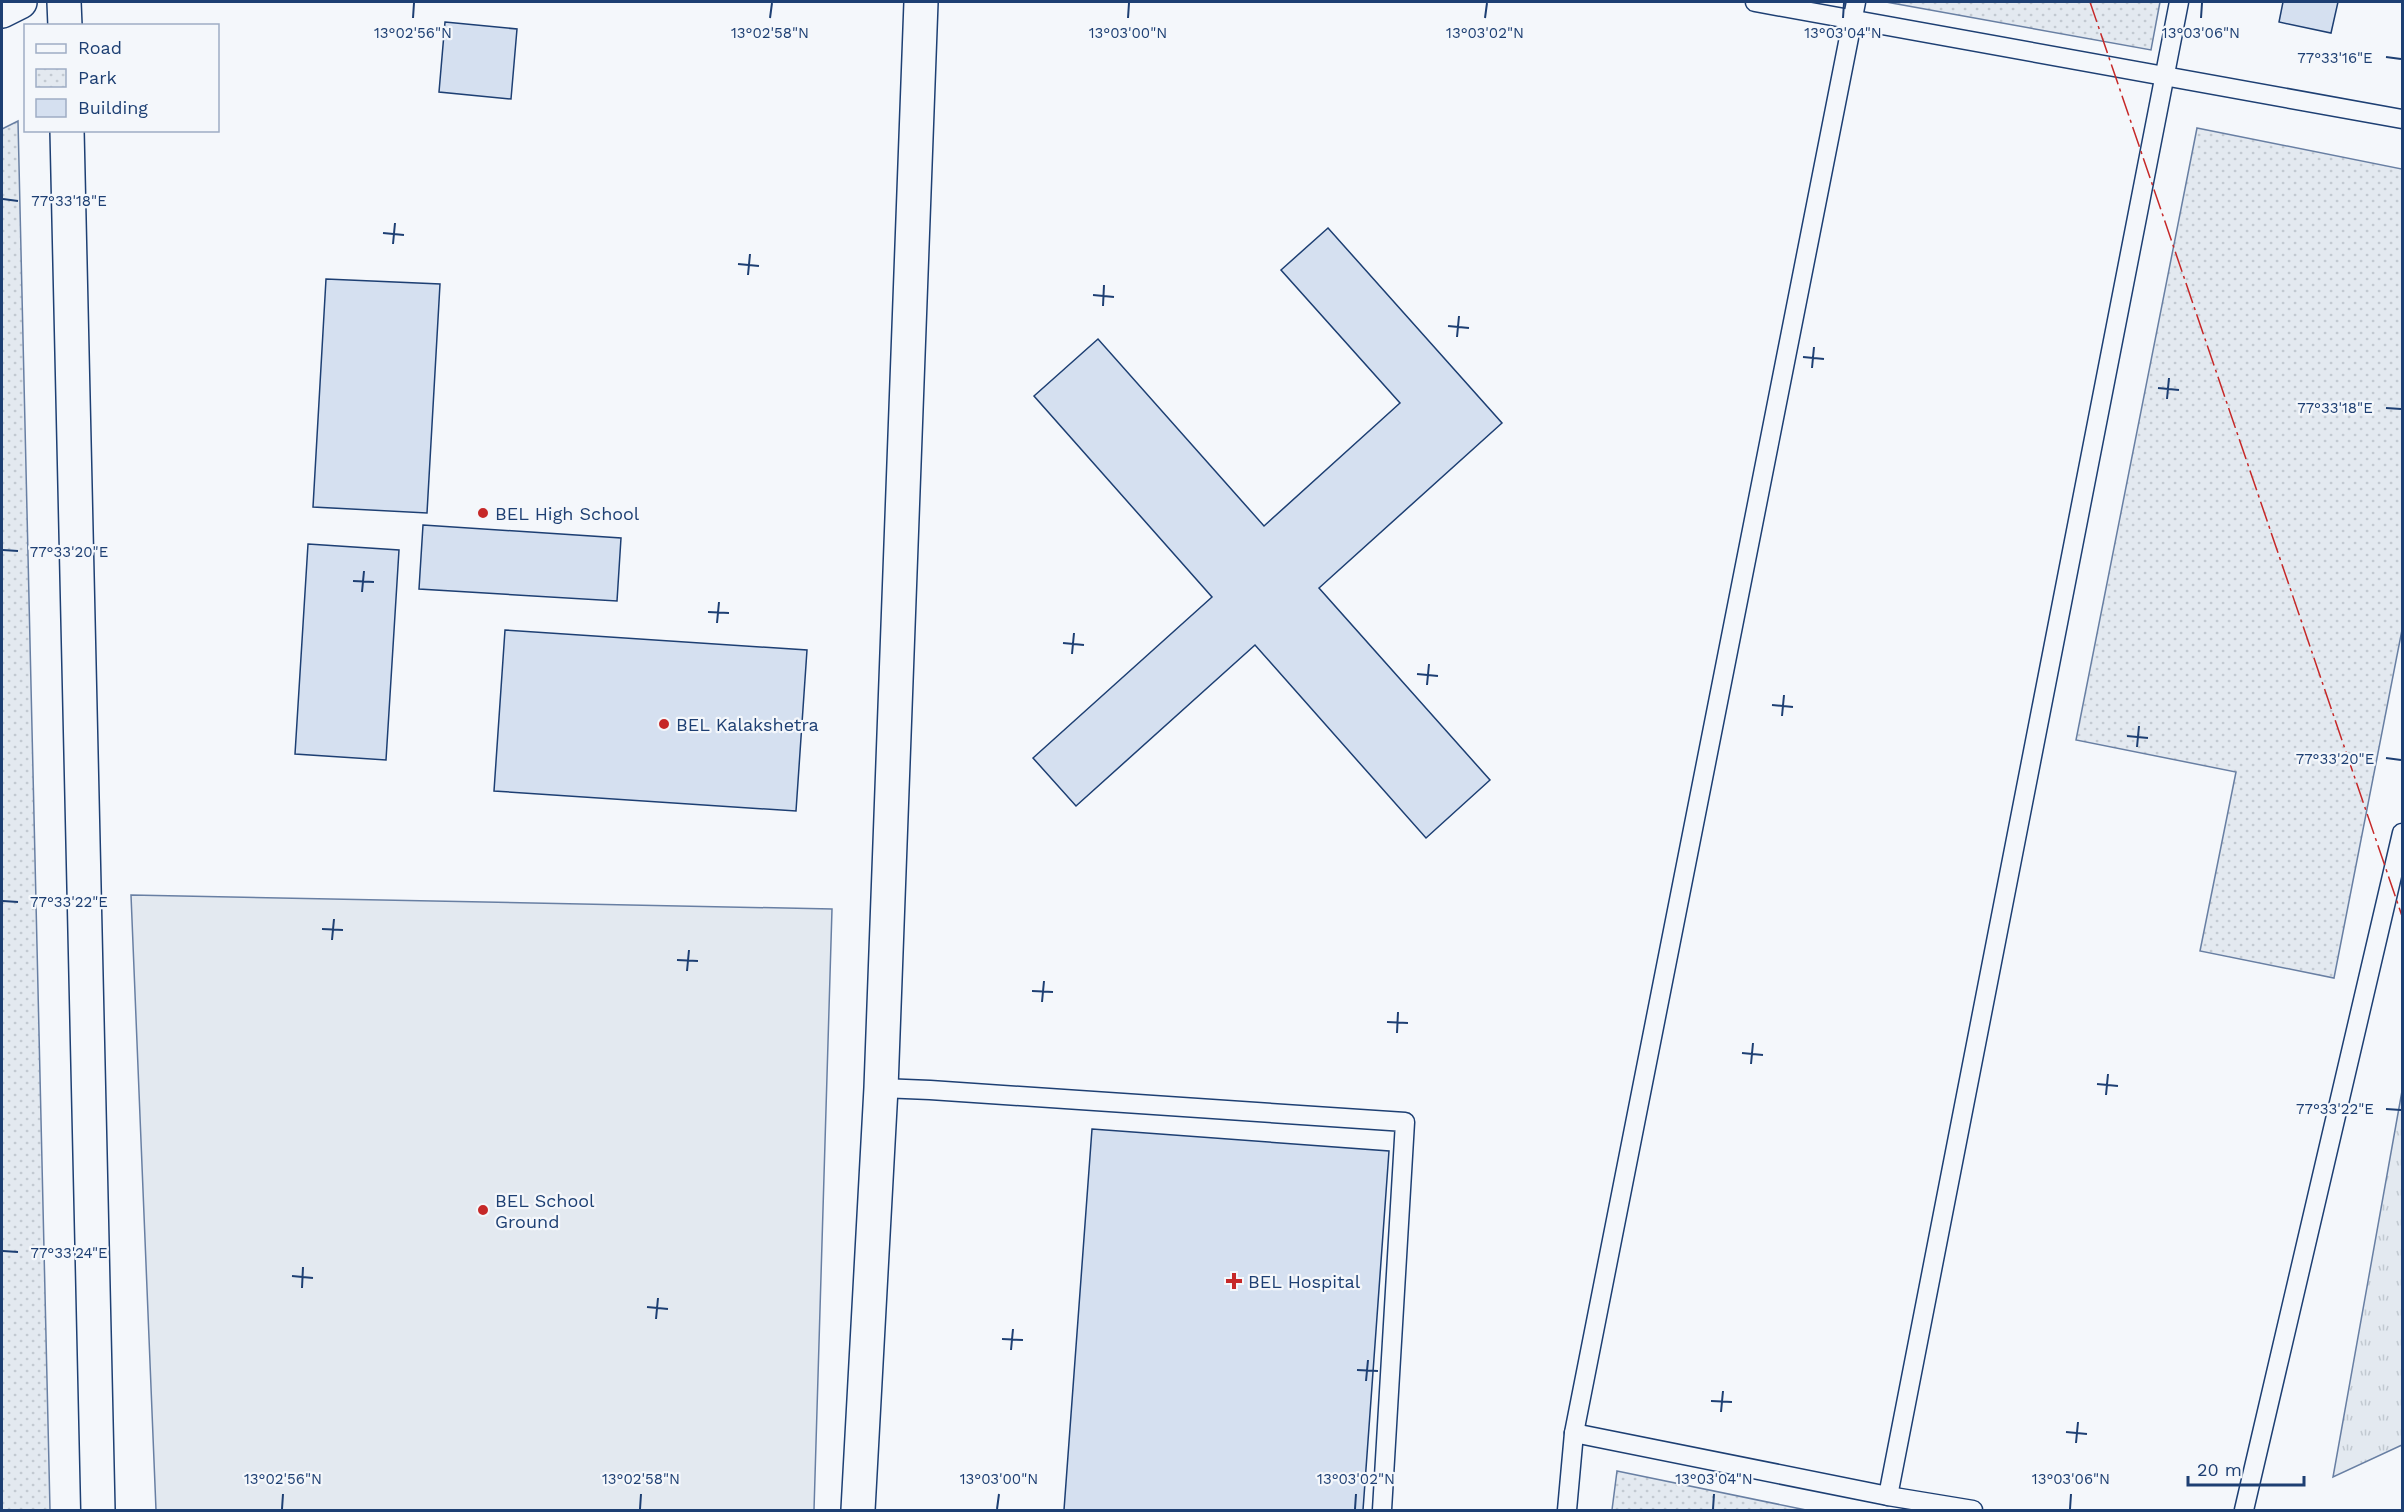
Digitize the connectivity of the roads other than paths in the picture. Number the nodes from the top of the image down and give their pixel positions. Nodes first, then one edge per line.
1 (20, 2) edge
2 (64, 2) edge
3 (921, 2) edge
4 (1755, 2) edge
5 (2179, 2) edge
6 (1854, 10) edge
7 (2, 11) edge
8 (65, 24) edge
9 (2166, 76) junction
10 (2403, 119) edge
11 (67, 132) edge
12 (2403, 833) edge
13 (881, 1088) junction
14 (1574, 1433) junction
15 (1888, 1496) junction
16 (98, 1510) edge
17 (858, 1510) edge
18 (1382, 1510) edge
19 (1567, 1510) edge
20 (1973, 1510) edge
21 (2244, 1510) edge

1 - 7 street
2 - 8 street
3 - 13 street
4 - 6 lane
5 - 9 lane
6 - 9 lane
6 - 14 lane
9 - 10 lane
9 - 15 lane
11 - 16 street
12 - 21 lane
13 - 17 street
13 - 18 lane
14 - 15 lane
14 - 19 lane
15 - 20 lane

